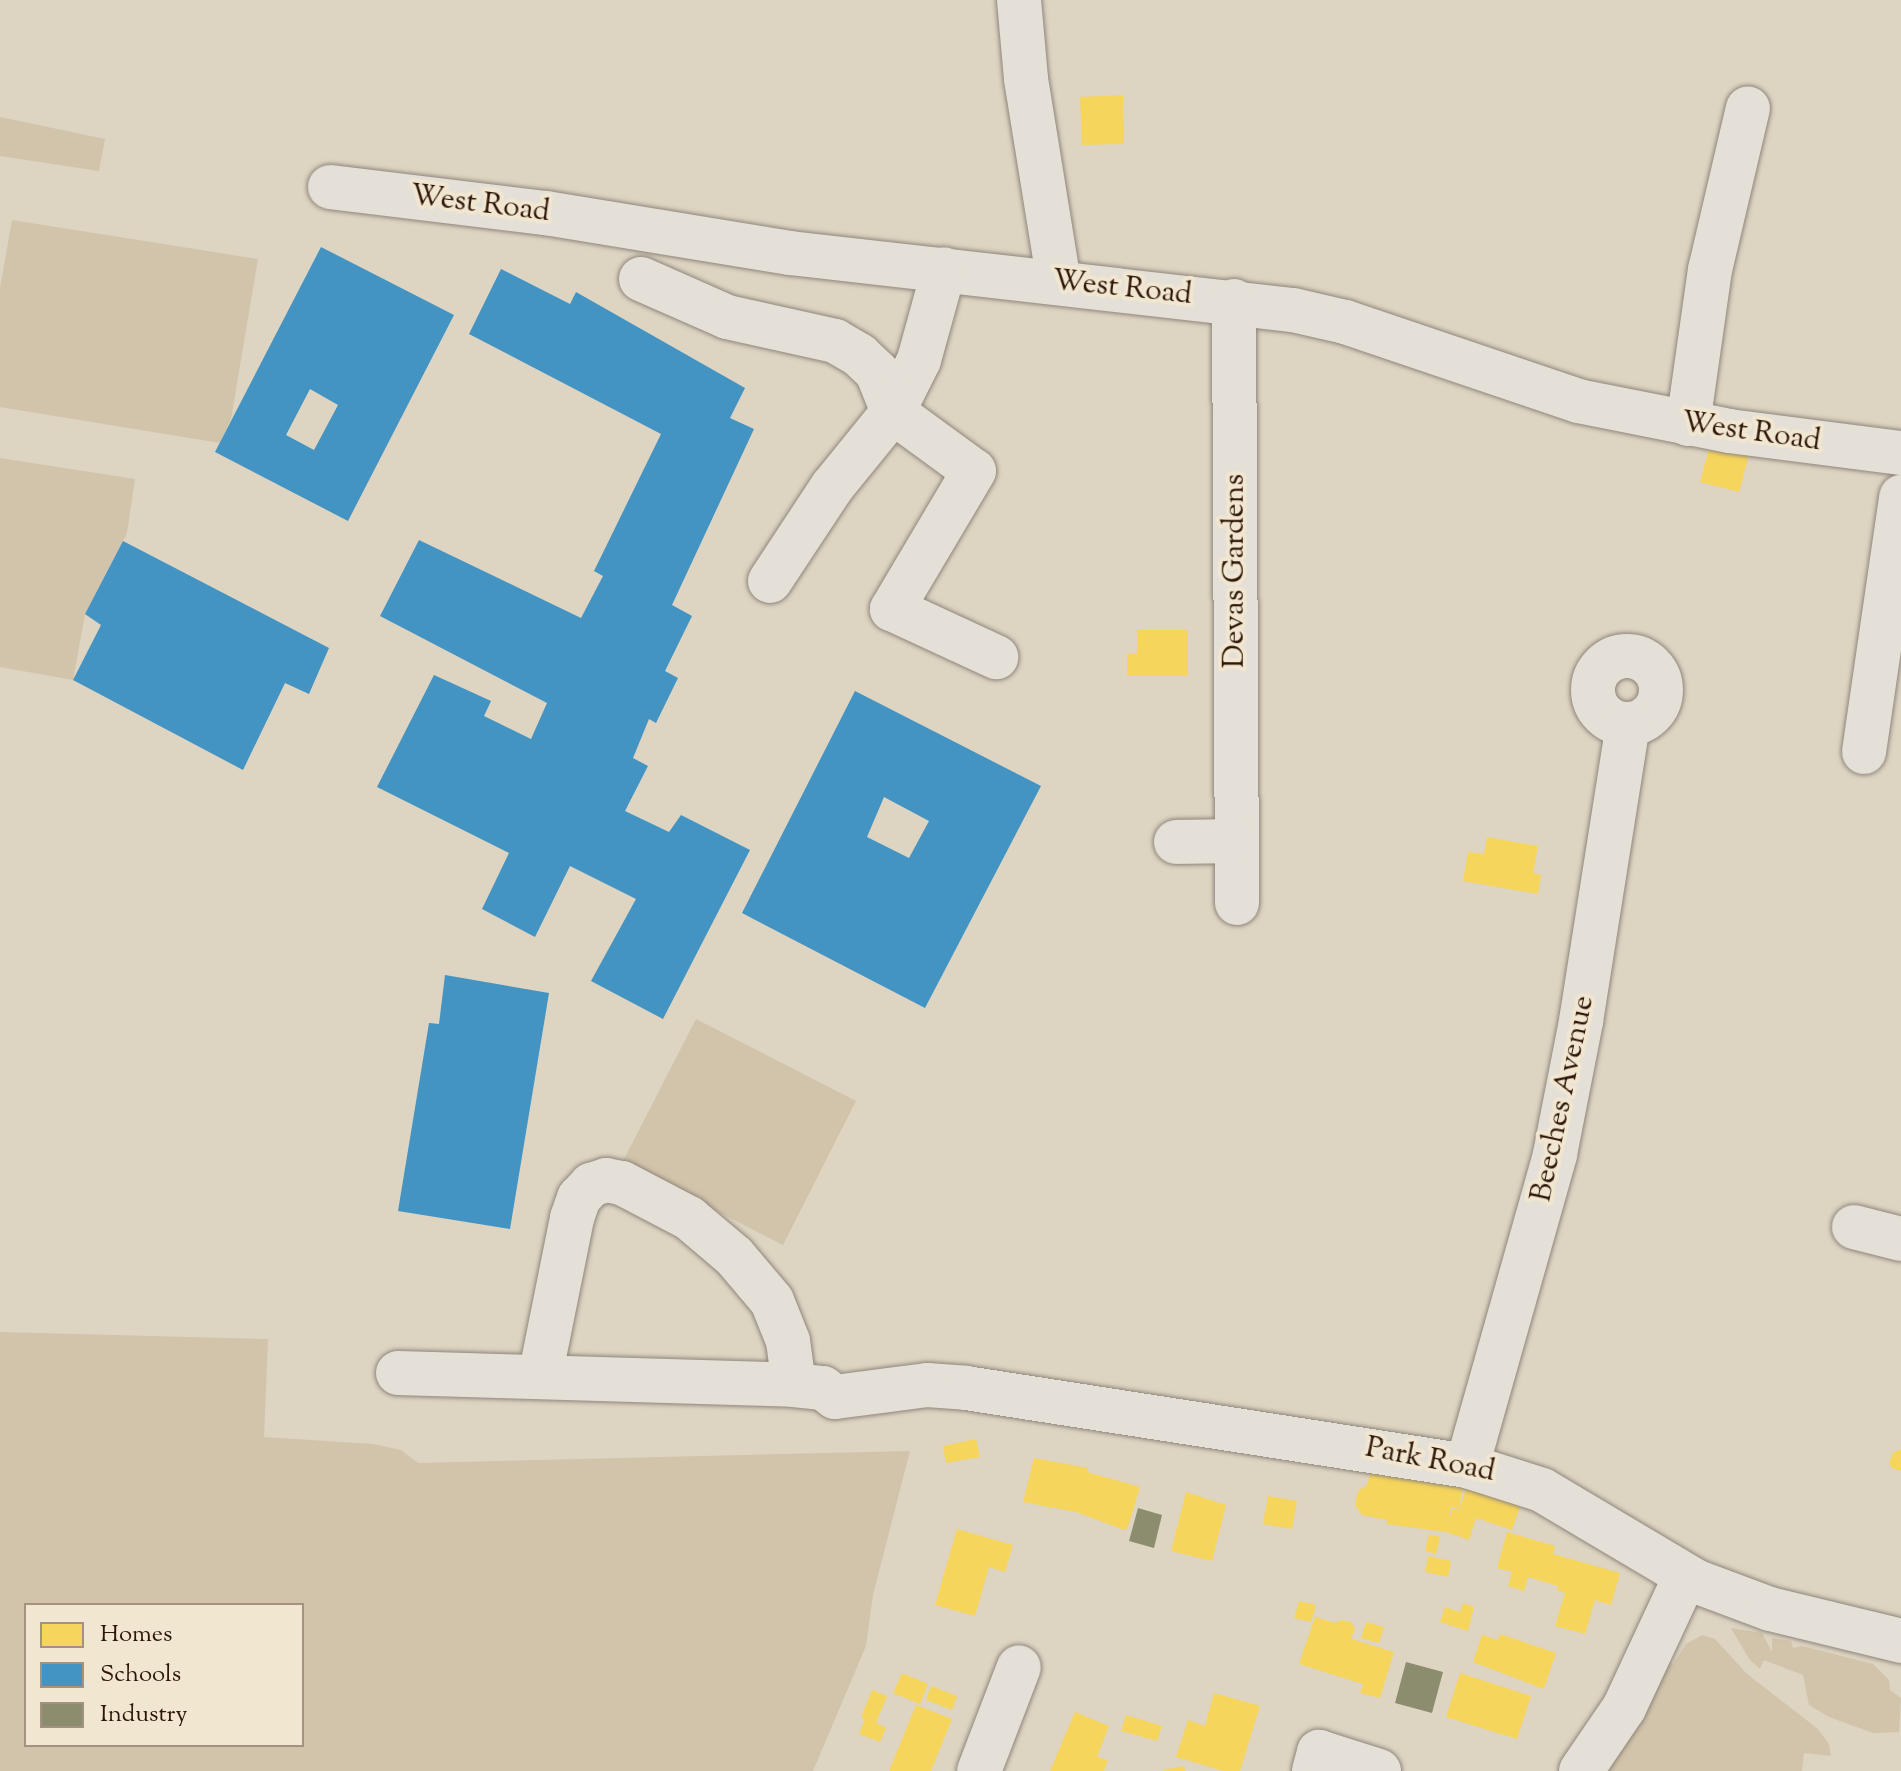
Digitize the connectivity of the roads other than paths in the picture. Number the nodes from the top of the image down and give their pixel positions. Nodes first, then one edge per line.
1 (1019, 0) edge
2 (1748, 108) dead end
3 (330, 187) dead end
4 (944, 269) junction
5 (641, 279) dead end
6 (1059, 282) junction
7 (1234, 301) junction
8 (893, 412) junction
9 (1688, 424) junction
10 (1901, 453) edge
11 (1901, 497) edge
12 (770, 581) dead end
13 (996, 657) dead end
14 (1628, 725) dead end
15 (1864, 752) dead end
16 (1237, 841) junction
17 (1176, 842) dead end
18 (1237, 903) dead end
19 (1854, 1227) dead end
20 (1901, 1239) edge
21 (398, 1373) dead end
22 (540, 1377) junction
23 (794, 1385) junction
24 (1467, 1466) junction
25 (1685, 1577) junction
26 (1901, 1641) edge
27 (1019, 1667) dead end
28 (979, 1771) edge
29 (1314, 1771) edge
30 (1379, 1771) edge
31 (1581, 1771) edge

1 - 6 street
2 - 9 street
3 - 4 street, West Road
4 - 6 street, West Road
4 - 8 street
5 - 8 street
6 - 7 street, West Road
7 - 9 street, West Road
7 - 16 street, Devas Gardens
8 - 12 street
8 - 13 street
9 - 10 street, West Road
11 - 15 street
14 - 24 street, Beeches Avenue
16 - 17 street
16 - 18 street, Devas Gardens
19 - 20 street
21 - 22 street, Park Road
22 - 23 street, Park Road
22 - 23 street
23 - 24 street, Park Road
24 - 25 street, Park Road
25 - 26 street, Park Road
25 - 31 street
27 - 28 street
29 - 30 street

